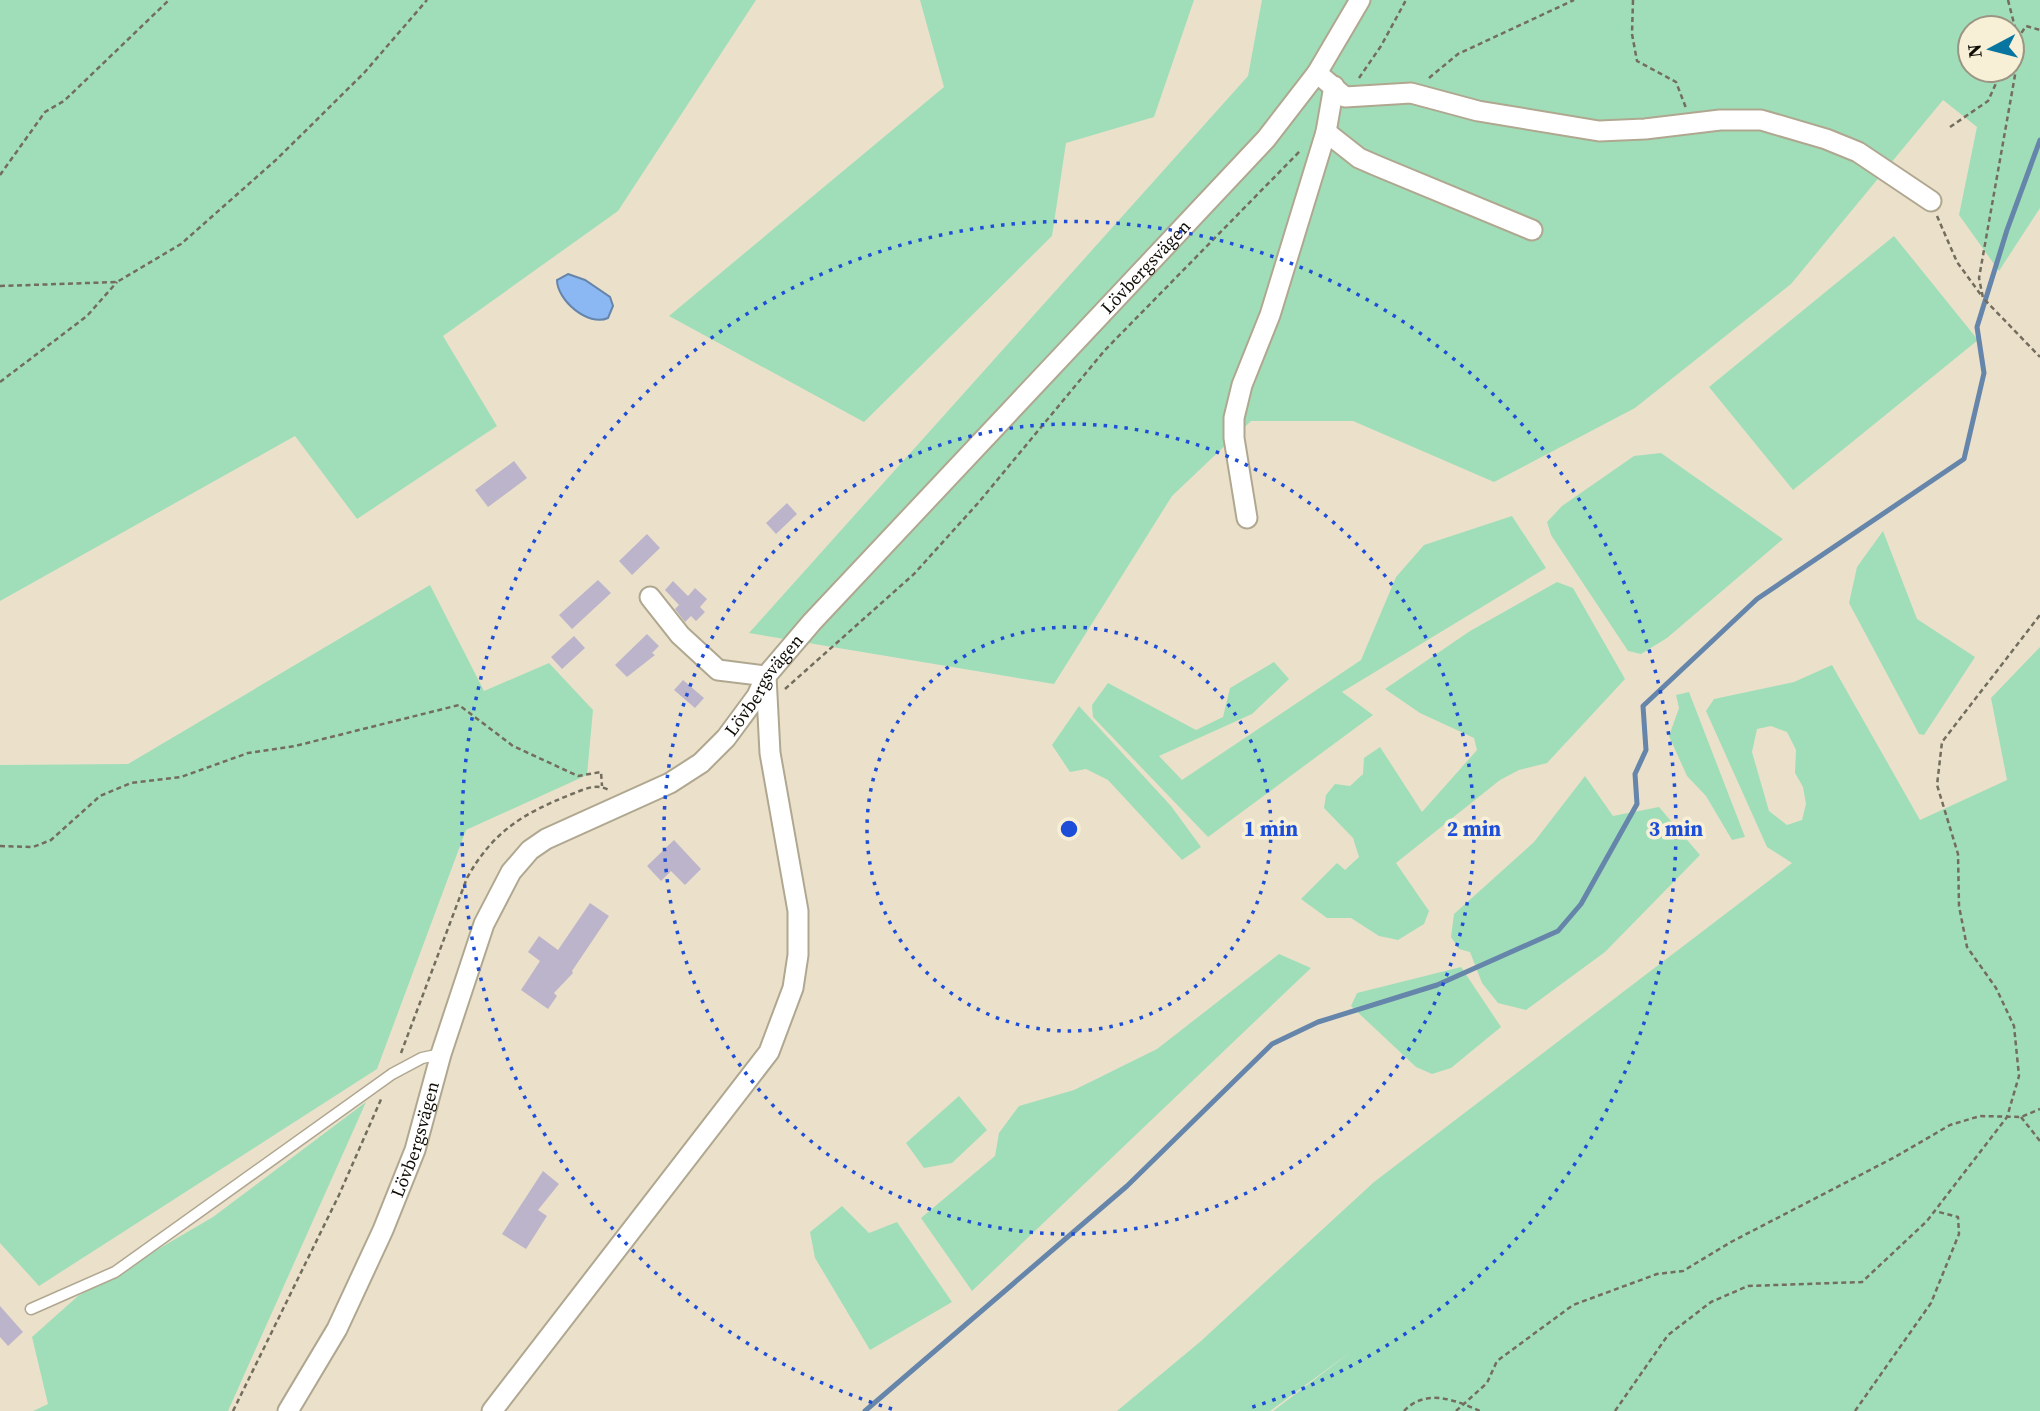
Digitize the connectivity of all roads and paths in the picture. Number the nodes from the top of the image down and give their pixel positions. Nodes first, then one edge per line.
1 (169, 0) edge
2 (427, 0) edge
3 (1360, 0) edge
4 (1406, 0) edge
5 (1574, 0) edge
6 (1633, 0) edge
7 (1317, 73) junction
8 (1995, 84) edge
9 (2013, 84) edge
10 (1340, 91) junction
11 (1410, 93) junction
12 (1692, 123) junction
13 (1950, 127) dead end
14 (1326, 132) junction
15 (1303, 149) dead end
16 (0, 175) edge
17 (1931, 201) joint
18 (1532, 230) dead end
19 (117, 282) junction
20 (0, 286) edge
21 (1983, 298) junction
22 (2040, 357) edge
23 (0, 382) edge
24 (1247, 518) dead end
25 (650, 597) dead end
26 (2040, 615) edge
27 (766, 676) junction
28 (768, 702) junction
29 (602, 786) dead end
30 (0, 846) edge
31 (451, 923) dead end
32 (441, 1054) junction
33 (392, 1074) junction
34 (2040, 1110) edge
35 (2007, 1117) junction
36 (2021, 1117) junction
37 (2040, 1141) edge
38 (1936, 1210) junction
39 (31, 1309) dead end
40 (1463, 1404) junction
41 (233, 1411) edge
42 (288, 1411) edge
43 (492, 1411) edge
44 (1404, 1411) edge
45 (1456, 1411) edge
46 (1480, 1411) edge
47 (1615, 1411) edge
48 (1855, 1411) edge

1 - 16 path
2 - 19 path
3 - 7 street, Lövbergsvägen
4 - 10 path
5 - 11 path
6 - 12 path
7 - 10 street
7 - 27 street, Lövbergsvägen
8 - 13 path
9 - 21 path
10 - 11 street
10 - 14 street
11 - 12 street
12 - 17 street
14 - 18 street
14 - 24 street
15 - 28 path
17 - 21 path
19 - 20 path
19 - 23 path
21 - 22 path
25 - 27 street
26 - 35 path
27 - 28 street
27 - 32 street, Lövbergsvägen
28 - 43 street
29 - 30 path
31 - 33 path
32 - 33 lane
32 - 42 street, Lövbergsvägen
33 - 39 lane
33 - 41 path
34 - 36 path
35 - 36 path
35 - 38 path
35 - 40 path
36 - 37 path
38 - 47 path
38 - 48 path
40 - 44 path
40 - 45 path
40 - 46 path

